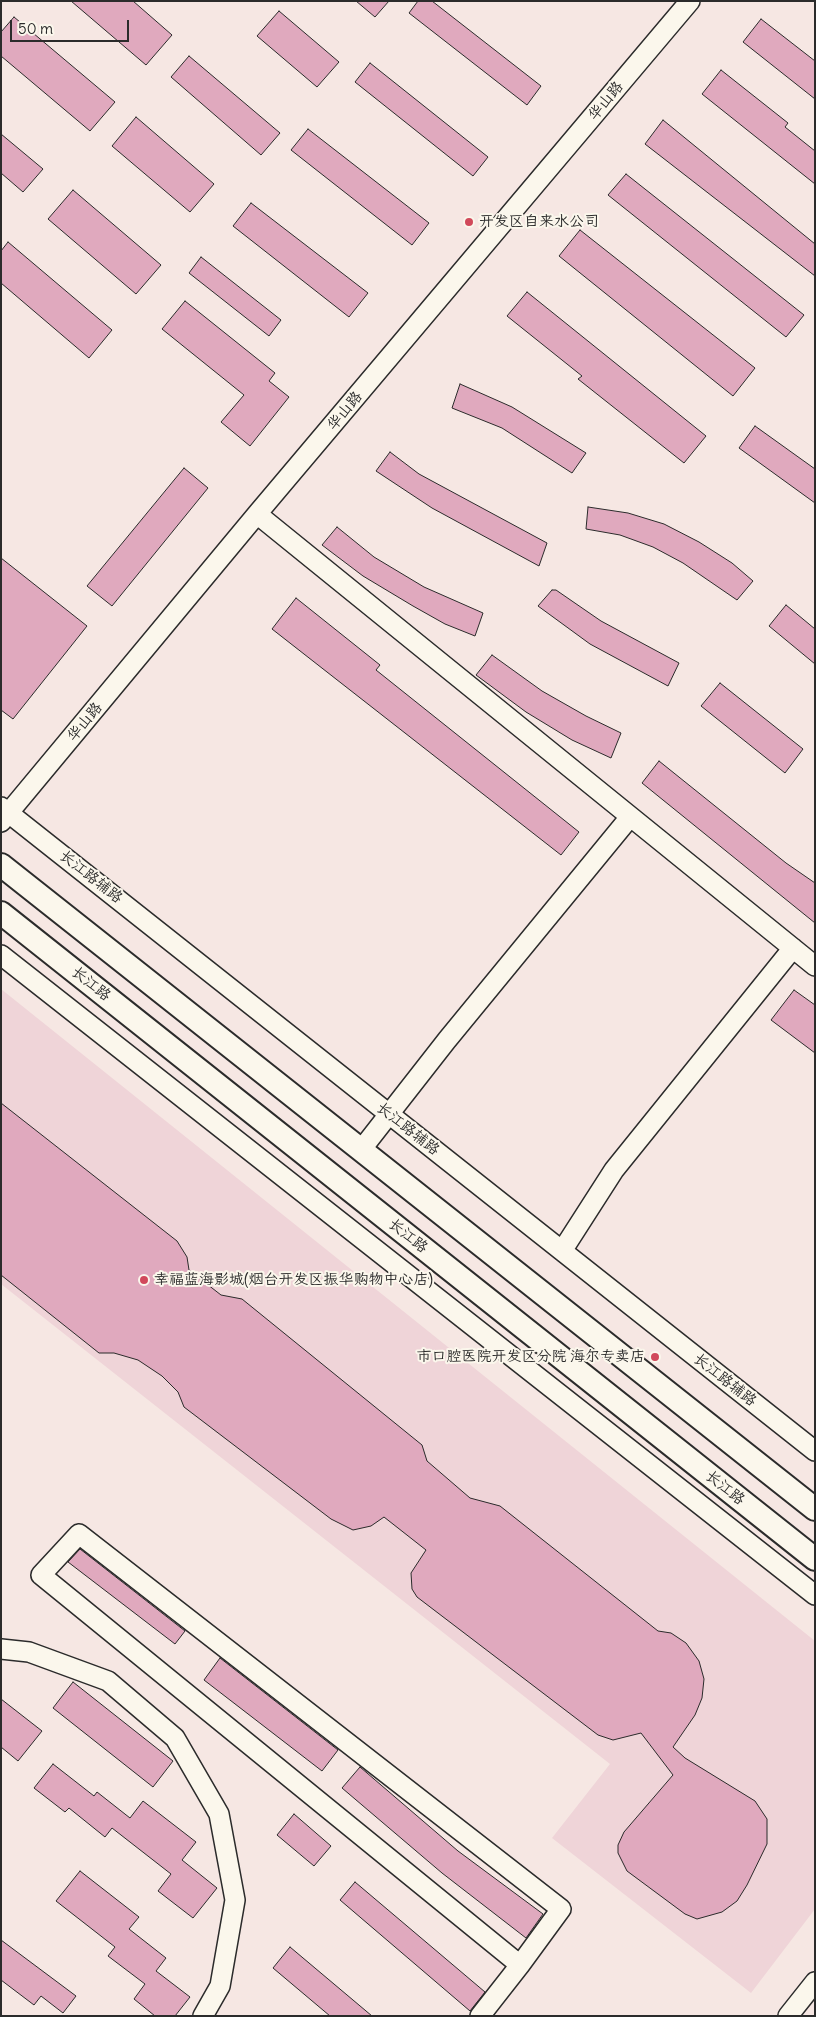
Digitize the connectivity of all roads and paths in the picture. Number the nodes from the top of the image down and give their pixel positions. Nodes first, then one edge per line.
1 (690, 1) edge
2 (258, 514) junction
3 (4, 814) edge
4 (630, 817) junction
5 (1, 865) edge
6 (1, 913) edge
7 (793, 948) junction
8 (1, 955) edge
9 (815, 966) edge
10 (389, 1114) junction
11 (361, 1150) junction
12 (562, 1251) junction
13 (815, 1451) edge
14 (815, 1509) edge
15 (815, 1559) edge
16 (815, 1595) edge
17 (1, 1649) edge
18 (520, 1965) junction
19 (815, 1982) edge
20 (204, 2016) edge
21 (480, 2016) edge
22 (788, 2016) edge

1 - 2 street, 华山路
2 - 3 street, 华山路
2 - 4 street
3 - 10 street, 长江路辅路
4 - 7 street
4 - 10 street
5 - 11 main road
6 - 15 main road, 长江路
7 - 9 street
7 - 12 street
8 - 16 street
10 - 11 street
10 - 12 street, 长江路辅路
11 - 14 main road
12 - 13 street, 长江路辅路
17 - 20 street
18 - 18 street
18 - 21 street
19 - 22 street

